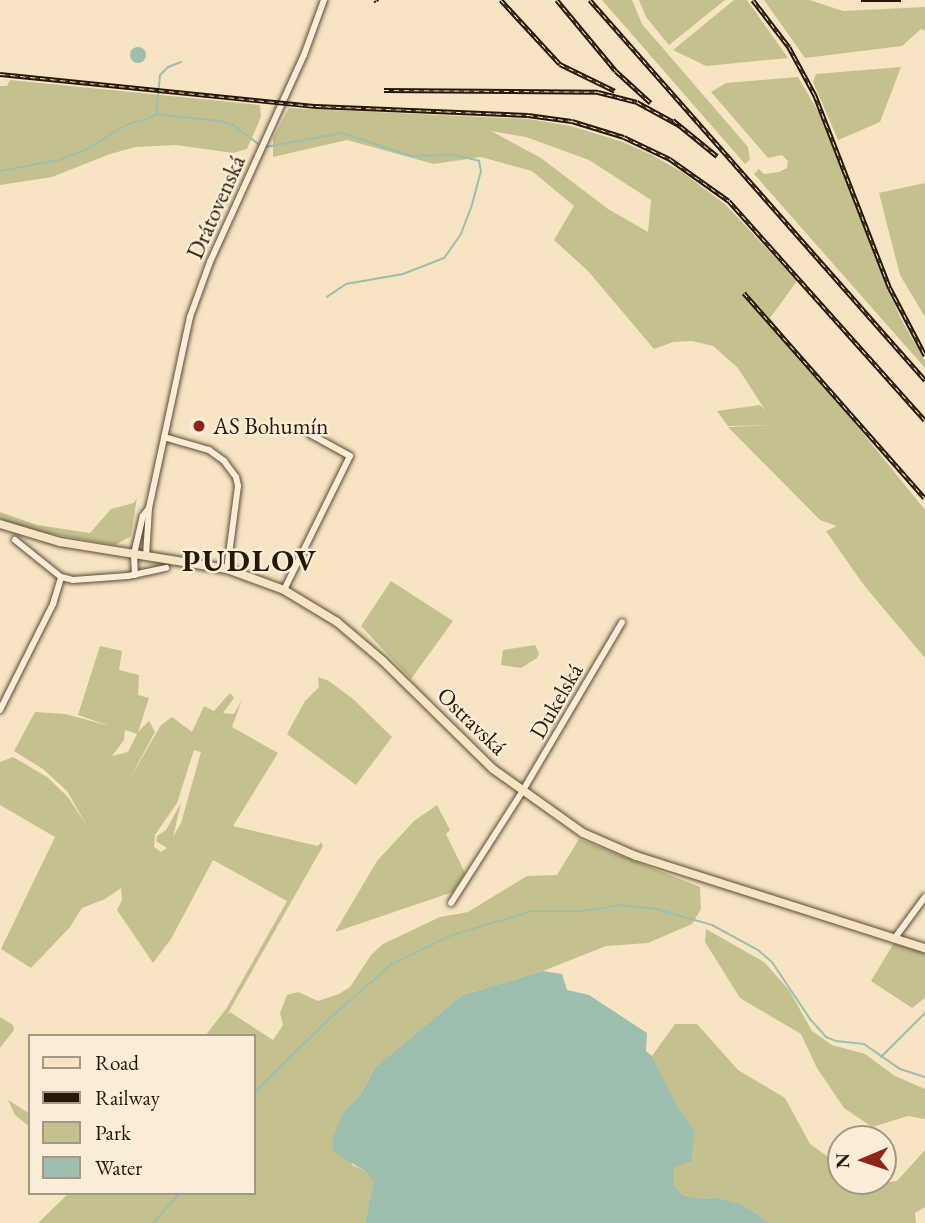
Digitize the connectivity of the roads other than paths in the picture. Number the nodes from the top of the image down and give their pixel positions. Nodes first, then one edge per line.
1 (324, 0) edge
2 (310, 434) dead end
3 (164, 437) junction
4 (149, 508) junction
5 (0, 524) edge
6 (15, 540) dead end
7 (134, 554) junction
8 (146, 556) junction
9 (166, 568) dead end
10 (227, 569) junction
11 (135, 575) junction
12 (61, 577) junction
13 (284, 590) junction
14 (622, 622) dead end
15 (0, 710) edge
16 (523, 792) junction
17 (925, 897) edge
18 (450, 903) dead end
19 (894, 939) junction
20 (925, 948) edge

1 - 3 street, Drátovenská
2 - 13 street
3 - 4 street, Drátovenská
3 - 10 street
4 - 7 street, Drátovenská
4 - 8 street, Drátovenská
5 - 7 main road, Ostravská
6 - 12 street
7 - 8 main road, Ostravská
7 - 11 street, Drátovenská
8 - 10 main road, Ostravská
9 - 11 street
10 - 13 main road, Ostravská
11 - 12 street
12 - 15 street
13 - 16 main road, Ostravská
14 - 16 street, Dukelská
16 - 18 street, Dukelská
16 - 19 main road, Ostravská
17 - 19 street
19 - 20 main road, Ostravská

